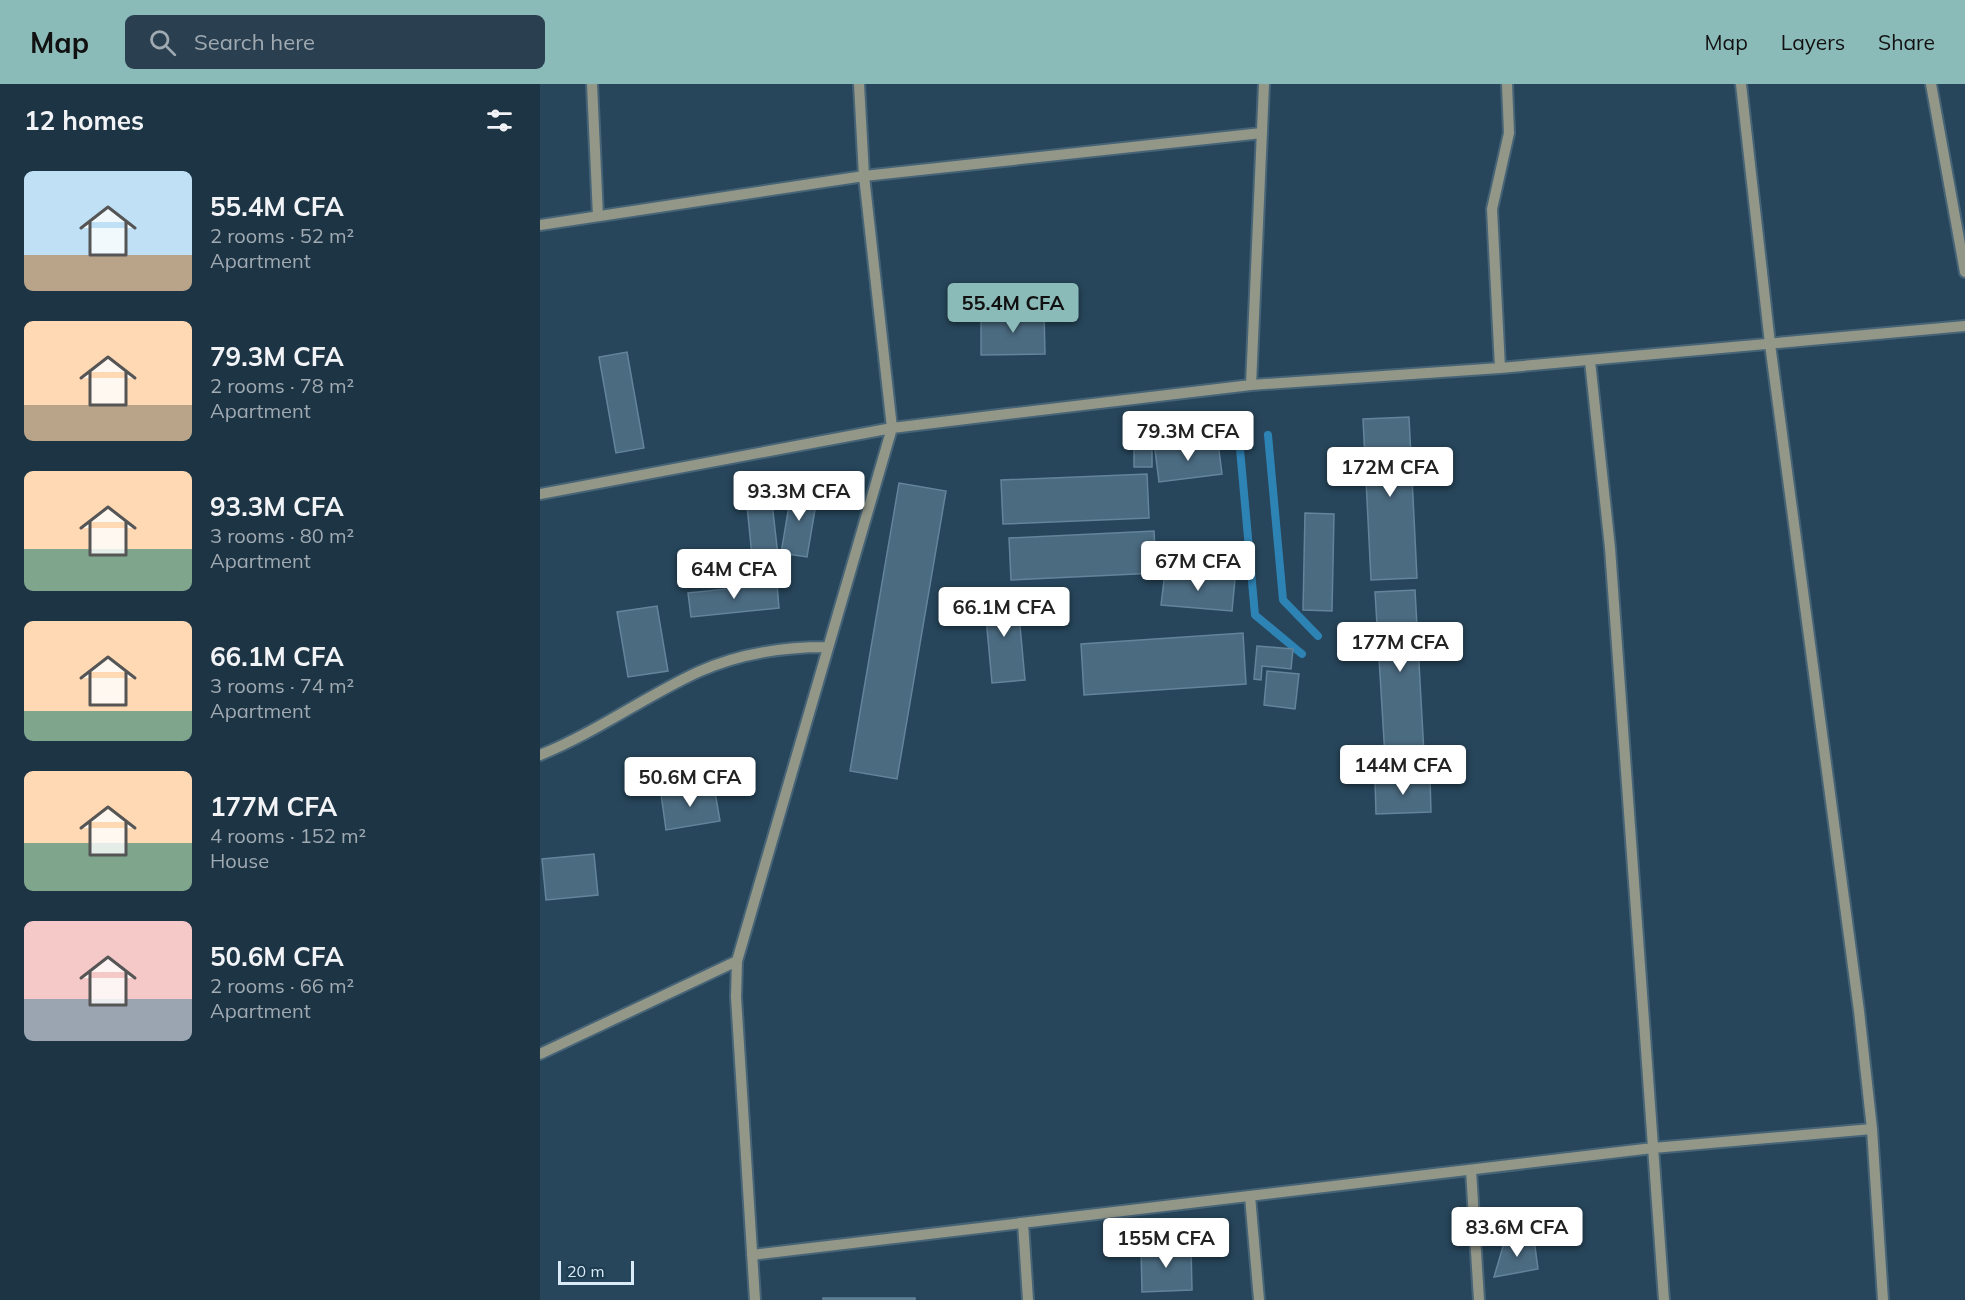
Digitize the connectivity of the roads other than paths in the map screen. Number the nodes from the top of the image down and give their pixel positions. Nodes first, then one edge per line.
1 (592, 84) edge
2 (859, 84) edge
3 (1264, 84) edge
4 (1507, 84) edge
5 (1741, 84) edge
6 (1931, 84) edge
7 (1262, 133) junction
8 (864, 176) junction
9 (598, 216) junction
10 (540, 225) edge
11 (1965, 272) edge
12 (1965, 326) edge
13 (1770, 344) junction
14 (1590, 361) junction
15 (1500, 368) junction
16 (1251, 385) junction
17 (891, 428) junction
18 (540, 494) edge
19 (826, 647) junction
20 (540, 755) edge
21 (737, 961) junction
22 (540, 1054) edge
23 (1872, 1129) junction
24 (1653, 1148) junction
25 (1471, 1170) junction
26 (1250, 1196) junction
27 (1023, 1223) junction
28 (752, 1255) junction
29 (755, 1300) edge
30 (1028, 1300) edge
31 (1258, 1300) edge
32 (1479, 1300) edge
33 (1664, 1300) edge
34 (1883, 1300) edge

1 - 9 street
2 - 8 street
3 - 7 street
4 - 15 street
5 - 13 street
6 - 11 street
7 - 8 street
7 - 16 street
8 - 9 street
8 - 17 street
9 - 10 street
12 - 13 street
13 - 14 street
13 - 23 street
14 - 15 street
14 - 24 street
15 - 16 street
16 - 17 street
17 - 18 street
17 - 19 street
19 - 20 street
19 - 21 street
21 - 22 street
21 - 28 street
23 - 24 street
23 - 34 street
24 - 25 street
24 - 33 street
25 - 26 street
25 - 32 street
26 - 27 street
26 - 31 street
27 - 28 street
27 - 30 street
28 - 29 street

